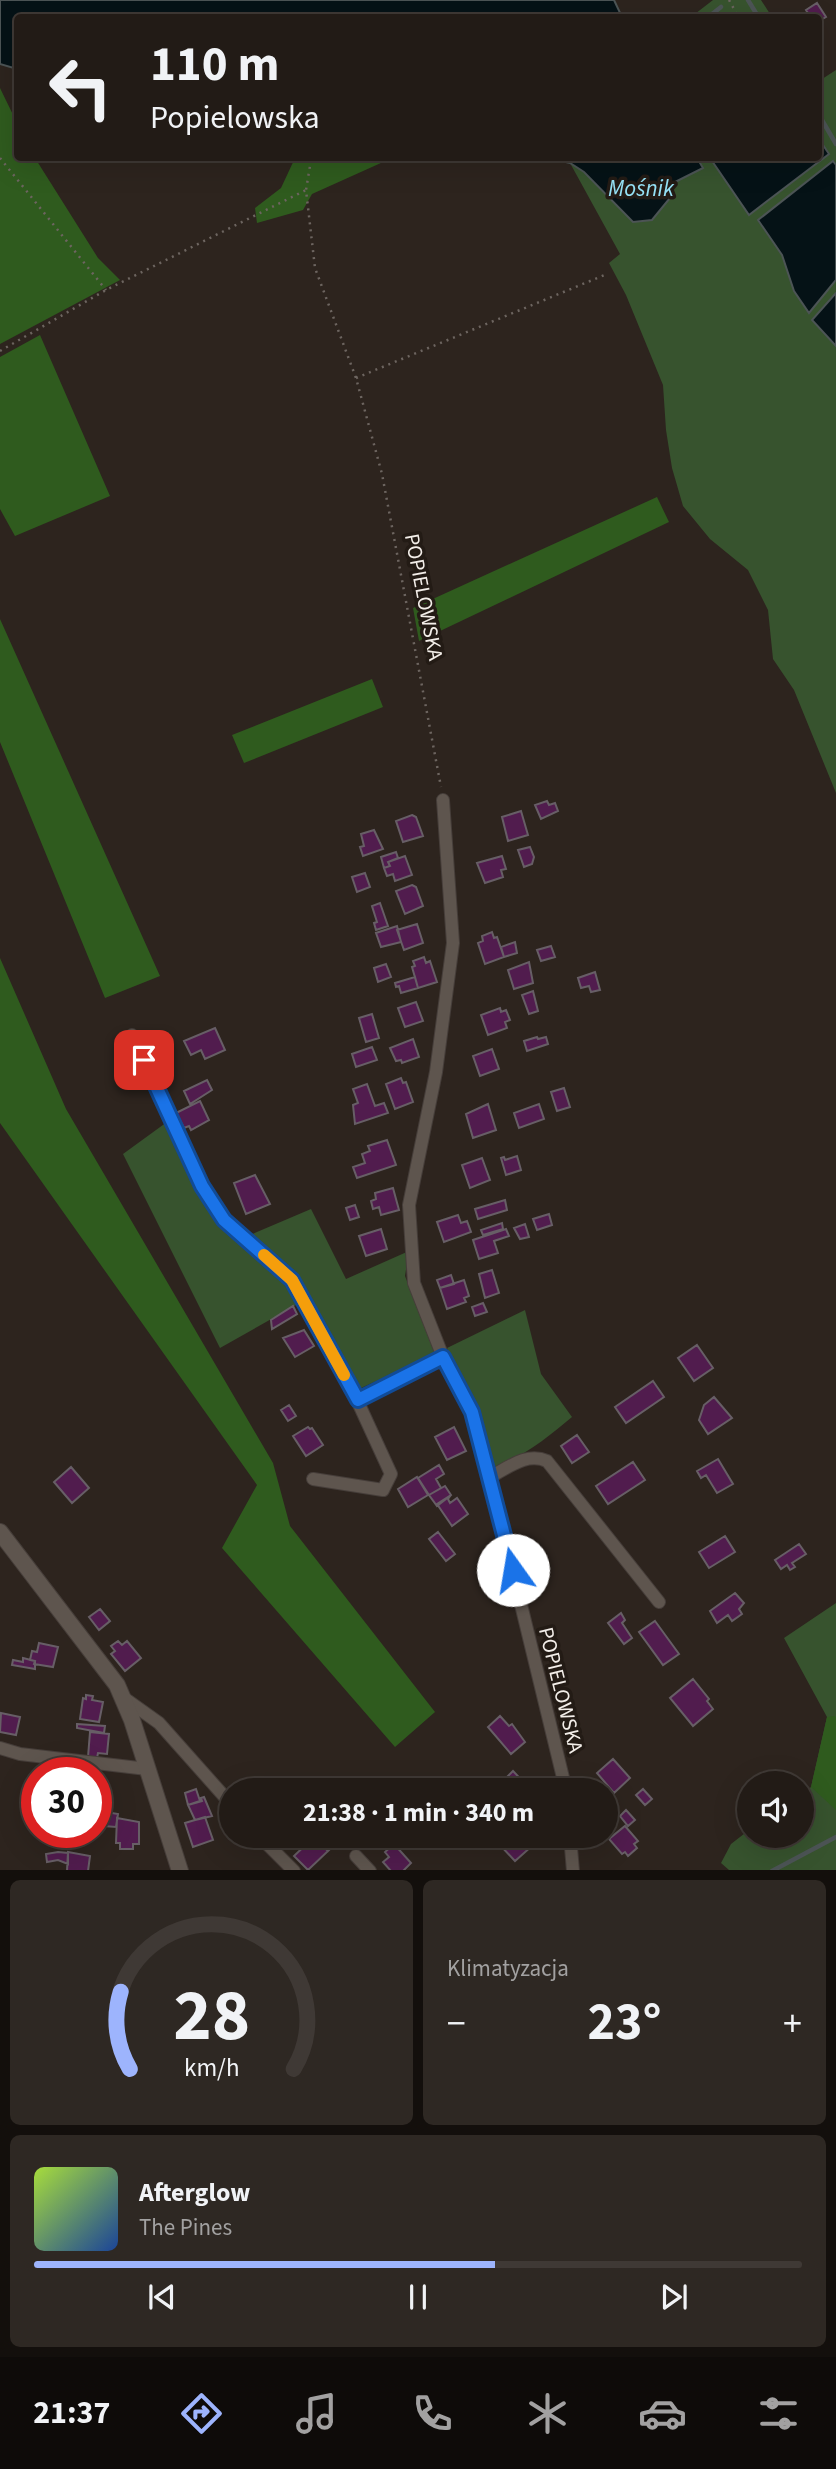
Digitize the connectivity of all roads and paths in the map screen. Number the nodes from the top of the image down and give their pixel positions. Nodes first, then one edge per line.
1 (0, 158) edge
2 (310, 161) edge
3 (306, 190) junction
4 (607, 274) dead end
5 (106, 290) junction
6 (0, 351) edge
7 (356, 378) junction
8 (443, 800) joint
9 (132, 1035) dead end
10 (443, 1357) junction
11 (358, 1400) junction
12 (490, 1477) junction
13 (313, 1479) dead end
14 (0, 1532) edge
15 (659, 1602) dead end
16 (124, 1698) junction
17 (0, 1748) edge
18 (147, 1769) junction
19 (563, 1778) edge
20 (219, 1790) edge
21 (271, 1848) edge
22 (571, 1848) edge
23 (356, 1856) dead end
24 (180, 1870) edge
25 (293, 1870) edge
26 (369, 1870) edge
27 (573, 1870) edge

1 - 5 path
2 - 3 path, POPIELOWSKA
3 - 5 path
3 - 7 path, POPIELOWSKA
4 - 7 path
5 - 6 path
7 - 8 path, POPIELOWSKA
8 - 10 street, POPIELOWSKA
9 - 11 street
10 - 11 street
10 - 12 street, POPIELOWSKA
11 - 13 street
12 - 15 street
12 - 19 street, POPIELOWSKA
14 - 16 street
16 - 18 street
16 - 20 street
17 - 18 street
18 - 24 street
21 - 25 street
22 - 27 street
23 - 26 street

